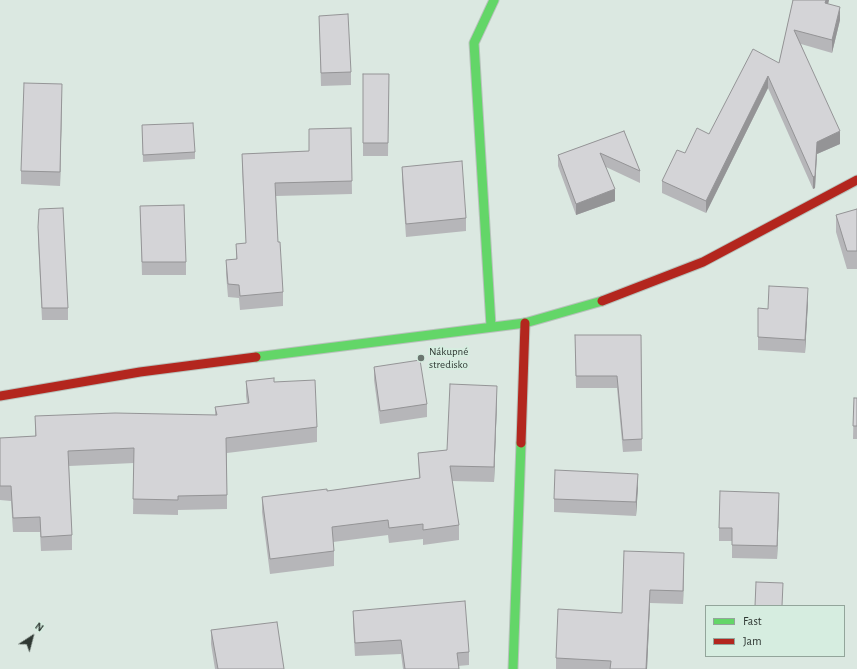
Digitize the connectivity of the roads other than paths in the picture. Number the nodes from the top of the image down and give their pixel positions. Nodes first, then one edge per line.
1 (494, 0) edge
2 (857, 180) edge
3 (525, 323) junction
4 (491, 326) junction
5 (0, 396) edge
6 (513, 669) edge

1 - 4 street
2 - 3 street
3 - 4 street
3 - 6 street
4 - 5 street

